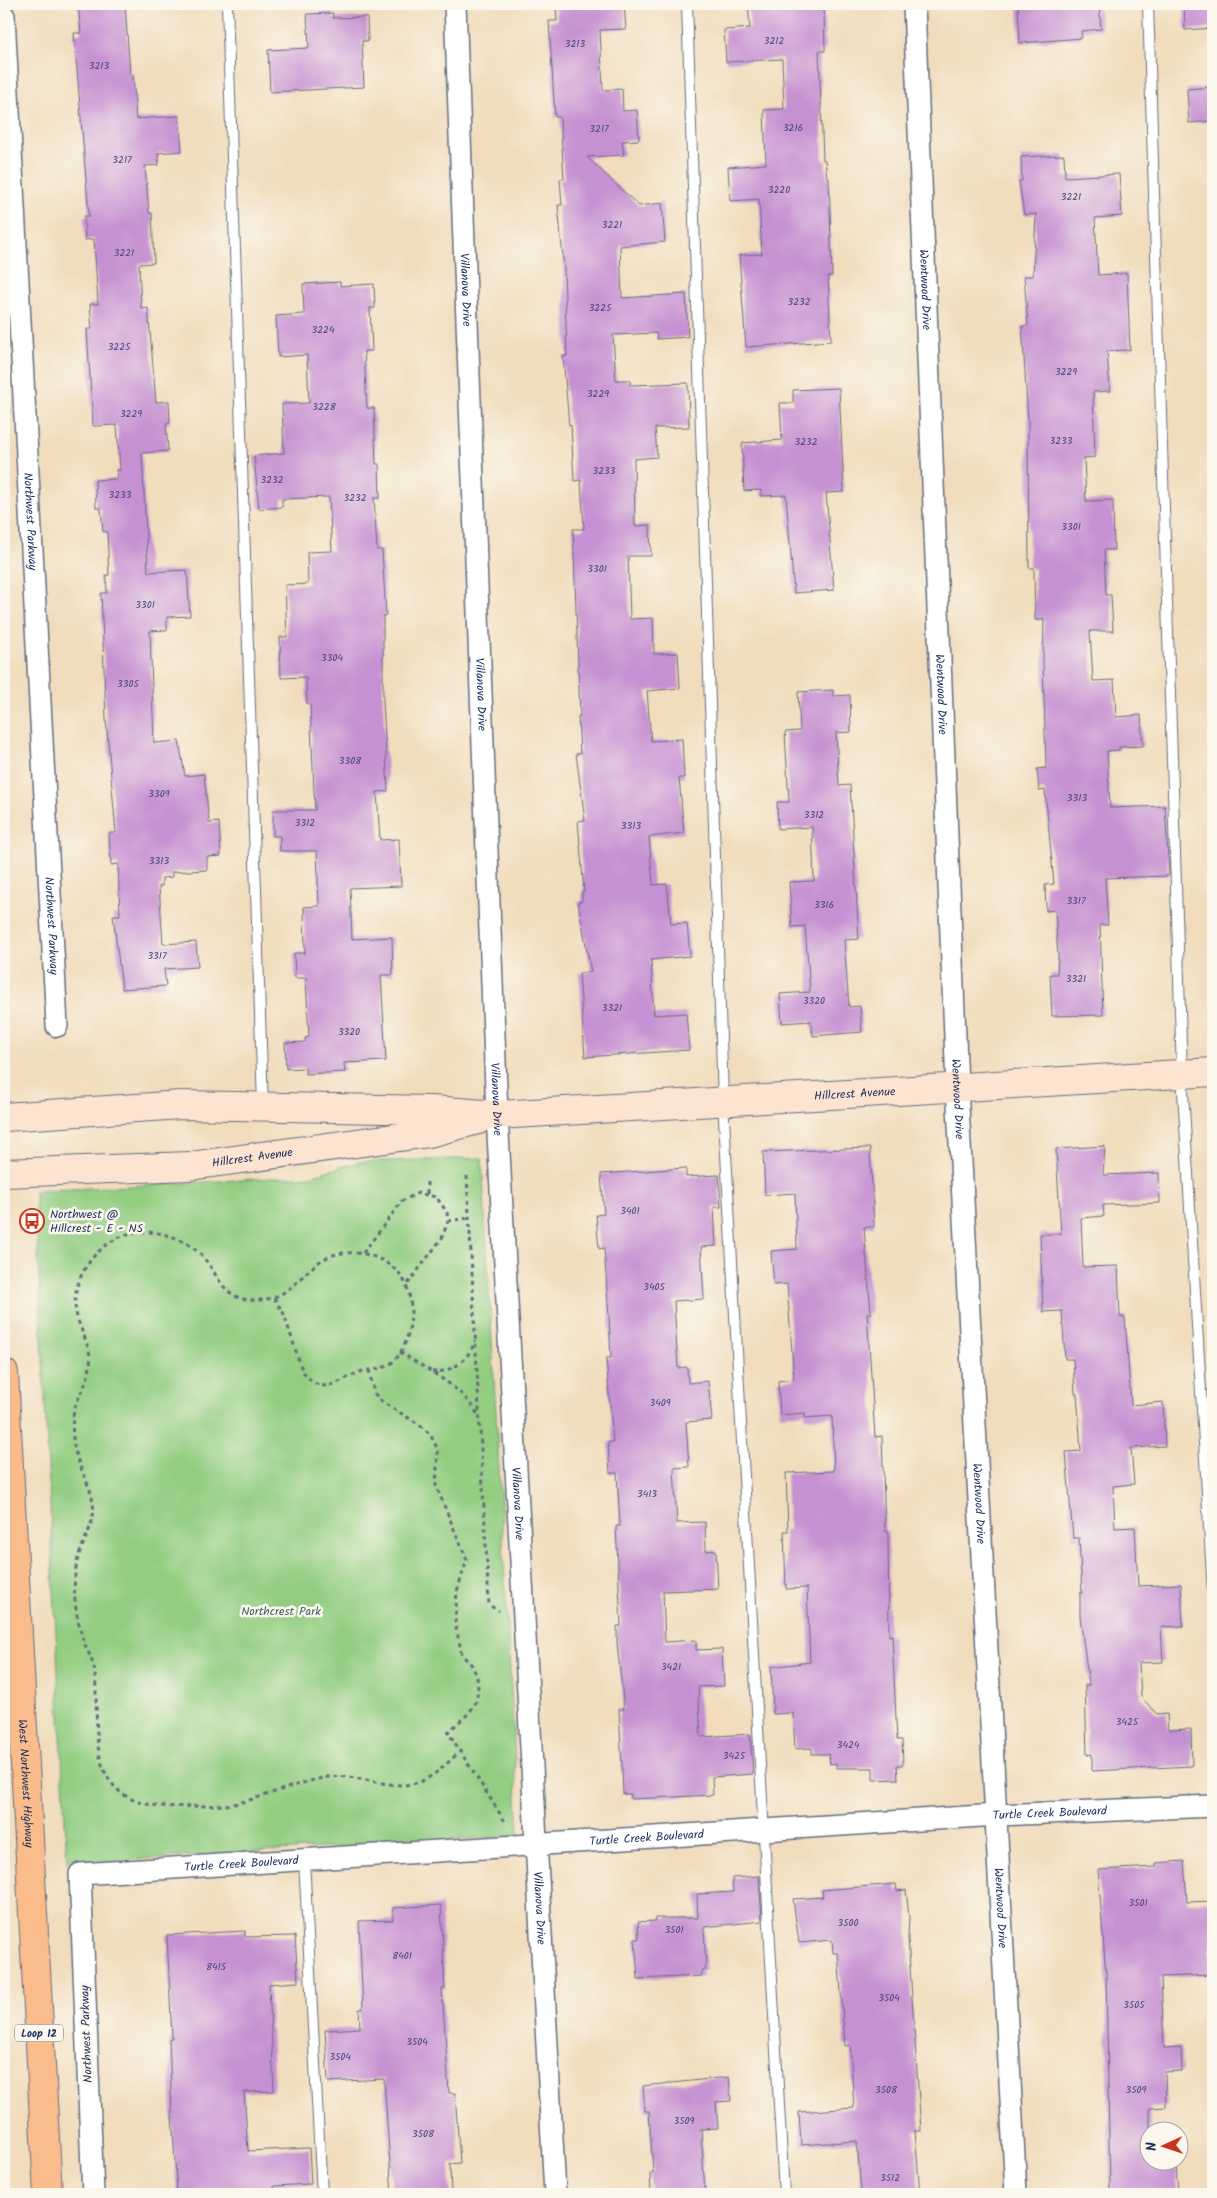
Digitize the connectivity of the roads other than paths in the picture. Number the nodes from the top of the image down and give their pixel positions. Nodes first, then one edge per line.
1 (227, 4) edge
2 (456, 4) edge
3 (687, 4) edge
4 (914, 4) edge
5 (1148, 4) edge
6 (4, 16) edge
7 (57, 1026) dead end
8 (1213, 1072) edge
9 (1182, 1074) junction
10 (957, 1087) junction
11 (723, 1100) junction
12 (263, 1107) junction
13 (497, 1115) junction
14 (4, 1117) edge
15 (4, 1173) edge
16 (4, 1373) edge
17 (1213, 1593) edge
18 (1213, 1806) edge
19 (997, 1814) junction
20 (764, 1830) junction
21 (535, 1844) junction
22 (304, 1860) junction
23 (80, 1874) joint
24 (48, 2194) edge
25 (93, 2194) edge
26 (322, 2194) edge
27 (555, 2194) edge
28 (784, 2194) edge
29 (1016, 2194) edge

1 - 12 lane
2 - 13 street, Villanova Drive
3 - 11 lane
4 - 10 street, Wentwood Drive
5 - 9 lane
6 - 7 street, Northwest Parkway
8 - 9 street, Hillcrest Avenue
9 - 10 street, Hillcrest Avenue
9 - 17 lane
10 - 11 street, Hillcrest Avenue
10 - 19 street, Wentwood Drive
11 - 13 street, Hillcrest Avenue
11 - 20 lane
12 - 13 street, Hillcrest Avenue
12 - 14 street, Hillcrest Avenue
13 - 15 street, Hillcrest Avenue
13 - 21 street, Villanova Drive
16 - 24 main road, West Northwest Highway / Loop 12
18 - 19 street, Turtle Creek Boulevard
19 - 20 street, Turtle Creek Boulevard
19 - 29 street, Wentwood Drive
20 - 21 street, Turtle Creek Boulevard
20 - 28 lane
21 - 22 street, Turtle Creek Boulevard
21 - 27 street, Villanova Drive
22 - 23 street, Turtle Creek Boulevard
22 - 26 lane
23 - 25 street, Northwest Parkway

